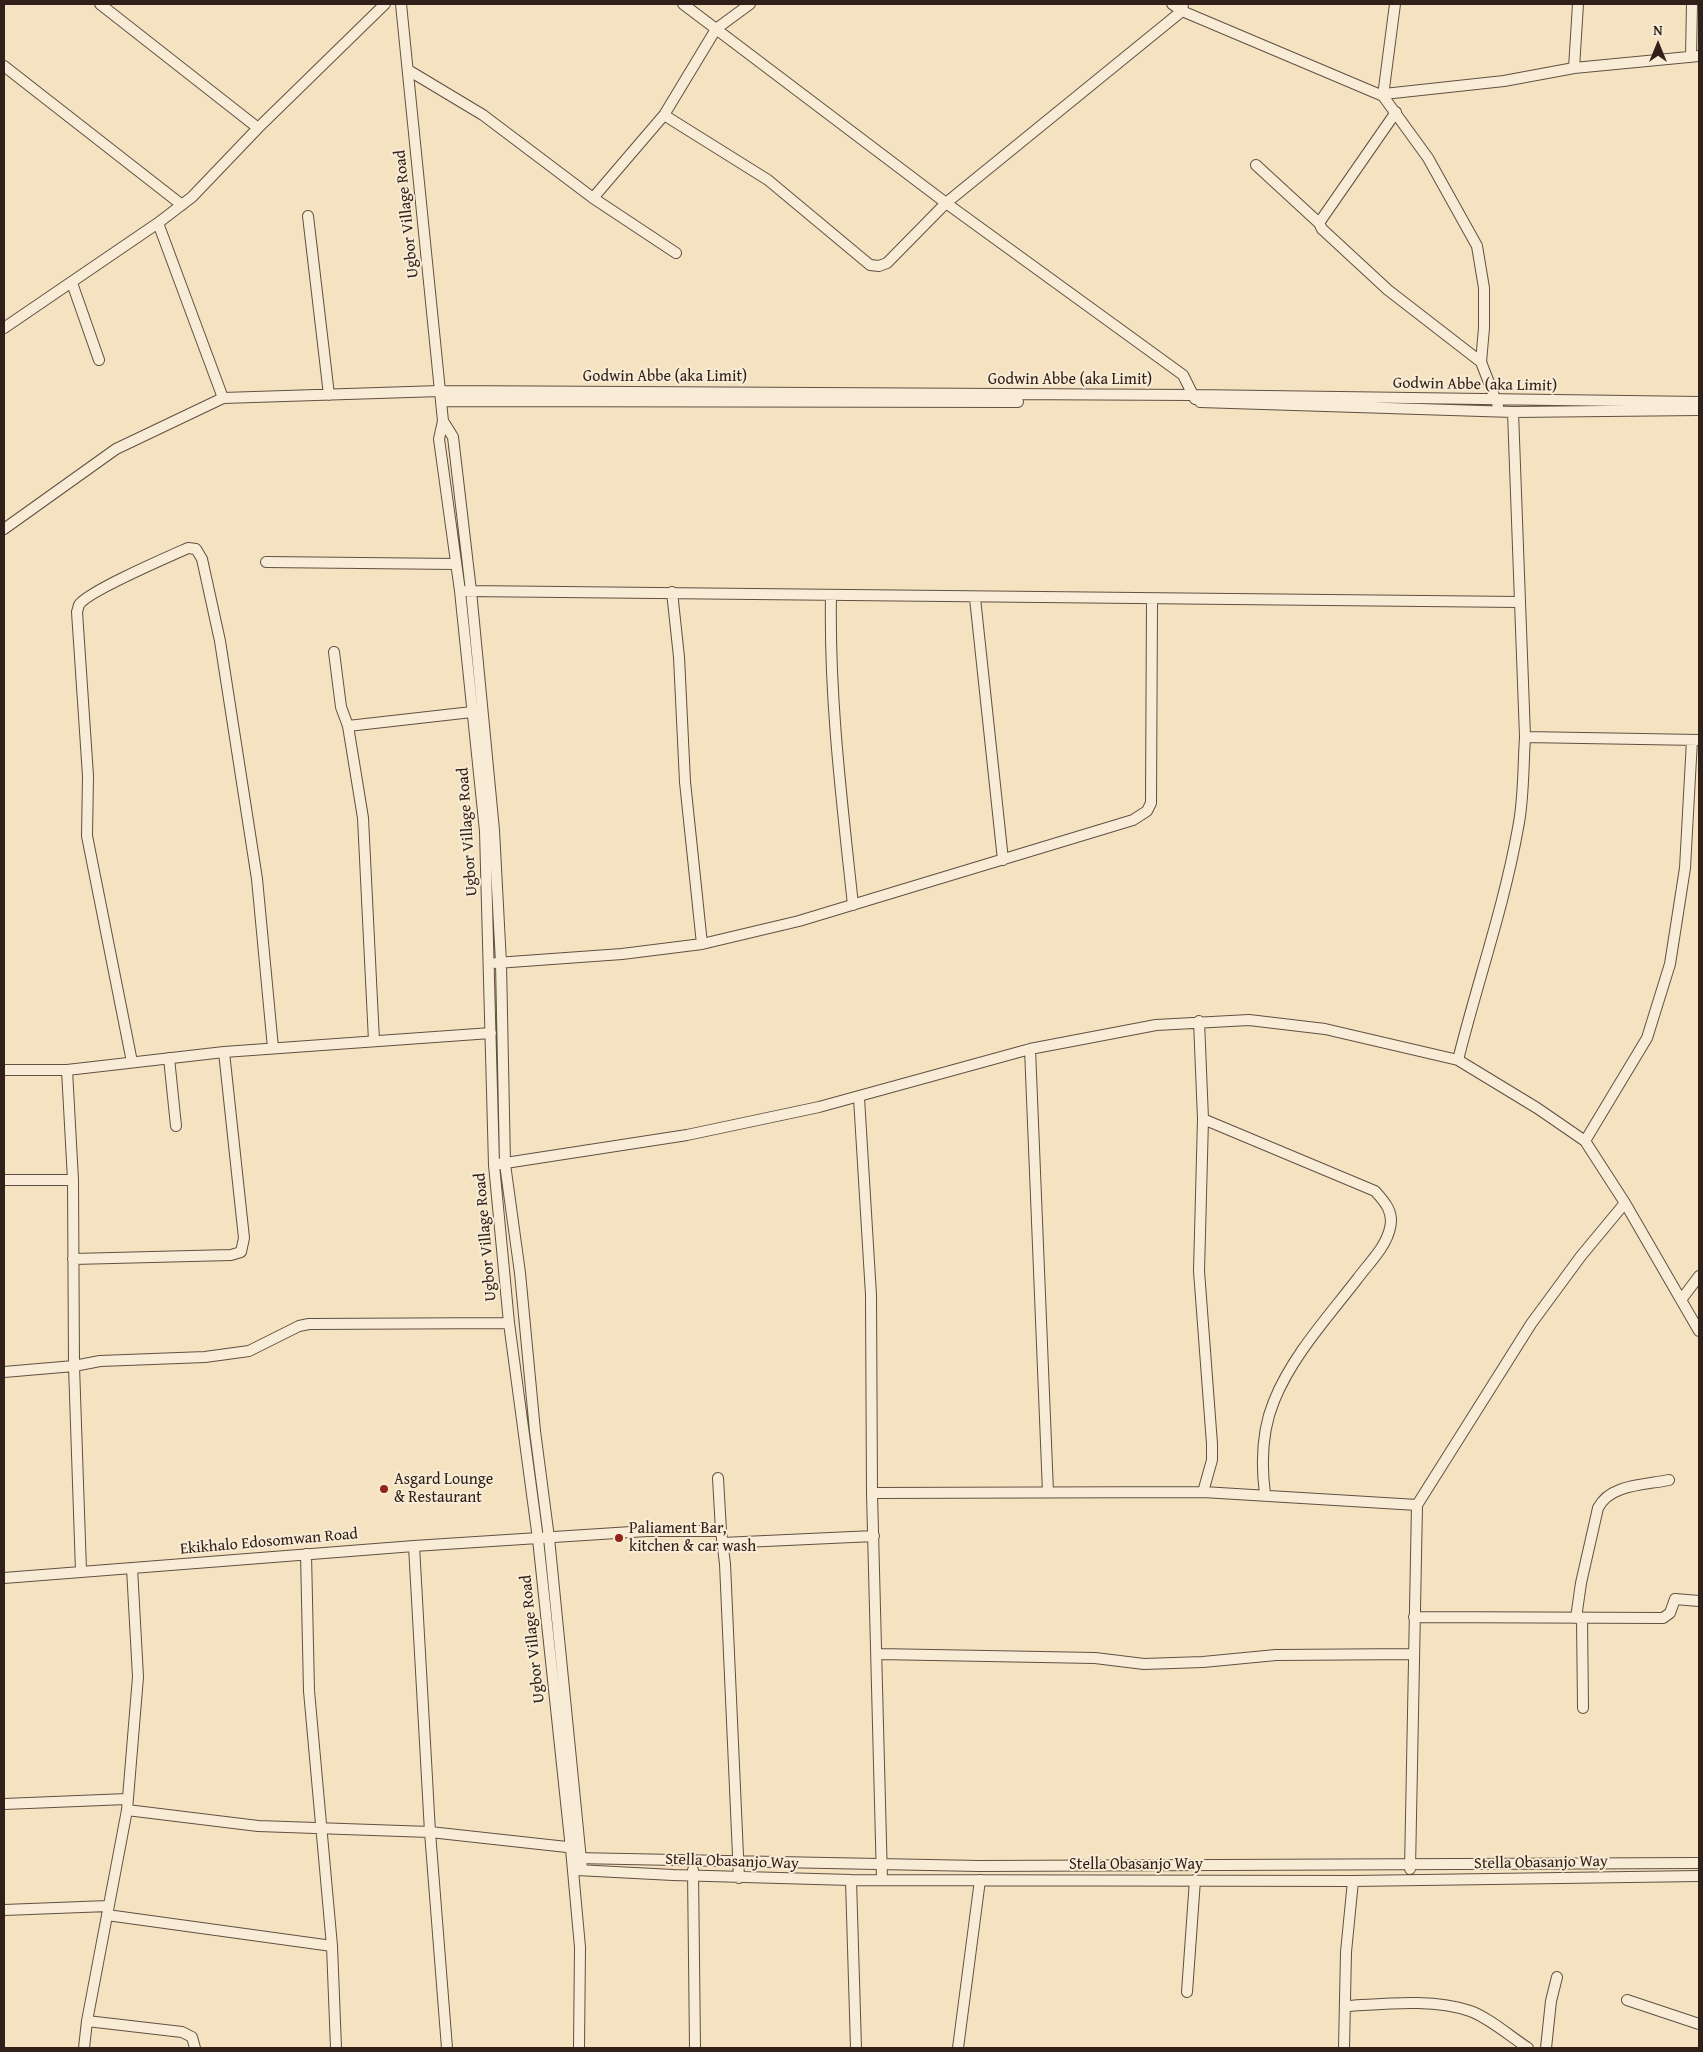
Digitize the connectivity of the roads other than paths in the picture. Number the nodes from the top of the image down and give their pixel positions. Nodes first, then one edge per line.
1 (100, 4) edge
2 (385, 4) edge
3 (401, 4) edge
4 (683, 4) edge
5 (750, 4) edge
6 (1172, 4) edge
7 (1395, 4) edge
8 (1578, 4) edge
9 (1692, 4) edge
10 (1182, 7) edge
11 (716, 29) junction
12 (1695, 56) edge
13 (4, 66) edge
14 (1574, 68) junction
15 (408, 70) junction
16 (1384, 95) junction
17 (1396, 112) junction
18 (664, 115) junction
19 (258, 128) junction
20 (1256, 165) dead end
21 (593, 198) junction
22 (946, 203) junction
23 (182, 205) junction
24 (308, 216) dead end
25 (158, 223) junction
26 (1319, 223) junction
27 (676, 253) dead end
28 (72, 282) junction
29 (4, 328) edge
30 (99, 360) dead end
31 (1481, 362) junction
32 (329, 395) junction
33 (441, 396) junction
34 (223, 398) junction
35 (1195, 399) junction
36 (1496, 401) junction
37 (1699, 402) edge
38 (1699, 410) edge
39 (1500, 411) junction
40 (1514, 412) junction
41 (443, 421) junction
42 (4, 529) edge
43 (266, 562) dead end
44 (456, 564) junction
45 (460, 592) junction
46 (471, 592) junction
47 (672, 592) junction
48 (831, 595) junction
49 (975, 598) junction
50 (1152, 600) junction
51 (1519, 602) junction
52 (334, 652) dead end
53 (472, 712) junction
54 (348, 726) junction
55 (1525, 737) junction
56 (1696, 740) edge
57 (1003, 860) junction
58 (853, 905) junction
59 (702, 944) junction
60 (495, 964) junction
61 (1199, 1021) junction
62 (491, 1033) junction
63 (374, 1041) junction
64 (273, 1048) junction
65 (1030, 1050) junction
66 (224, 1052) junction
67 (169, 1058) junction
68 (1458, 1060) junction
69 (132, 1062) junction
70 (4, 1070) edge
71 (67, 1070) junction
72 (860, 1098) junction
73 (1203, 1119) junction
74 (176, 1126) dead end
75 (1585, 1141) junction
76 (499, 1164) junction
77 (4, 1180) edge
78 (73, 1180) junction
79 (1625, 1203) junction
80 (73, 1259) junction
81 (1699, 1276) edge
82 (1681, 1300) junction
83 (509, 1322) junction
84 (1699, 1331) edge
85 (74, 1366) junction
86 (4, 1372) edge
87 (718, 1478) dead end
88 (1669, 1480) dead end
89 (1048, 1492) junction
90 (1203, 1492) junction
91 (872, 1493) junction
92 (1265, 1494) junction
93 (1417, 1504) junction
94 (721, 1531) junction
95 (874, 1536) junction
96 (549, 1538) junction
97 (538, 1539) junction
98 (722, 1543) junction
99 (414, 1546) junction
100 (306, 1554) junction
101 (132, 1568) junction
102 (81, 1571) junction
103 (4, 1578) edge
104 (1699, 1601) edge
105 (1414, 1617) junction
106 (1579, 1618) junction
107 (878, 1654) junction
108 (1413, 1654) junction
109 (1583, 1708) dead end
110 (127, 1799) junction
111 (4, 1804) edge
112 (127, 1810) junction
113 (322, 1828) junction
114 (430, 1832) junction
115 (576, 1853) junction
116 (693, 1861) junction
117 (738, 1862) junction
118 (1699, 1863) edge
119 (882, 1864) junction
120 (1410, 1864) junction
121 (577, 1870) junction
122 (694, 1876) junction
123 (1699, 1876) edge
124 (740, 1878) junction
125 (1410, 1879) junction
126 (851, 1880) junction
127 (882, 1880) junction
128 (980, 1880) junction
129 (1195, 1880) junction
130 (1353, 1881) junction
131 (4, 1910) edge
132 (108, 1911) junction
133 (332, 1946) junction
134 (1557, 1977) dead end
135 (1187, 1992) dead end
136 (1627, 2000) dead end
137 (1344, 2006) junction
138 (87, 2021) junction
139 (1699, 2024) edge
140 (84, 2048) edge
141 (195, 2048) edge
142 (336, 2048) edge
143 (447, 2048) edge
144 (579, 2048) edge
145 (695, 2048) edge
146 (856, 2048) edge
147 (958, 2048) edge
148 (1344, 2048) edge
149 (1528, 2048) edge
150 (1546, 2048) edge

1 - 19 street
2 - 19 street
3 - 15 street, Ugbor Village Road
4 - 11 street
5 - 11 street
6 - 10 street
7 - 16 street
8 - 14 street
9 - 12 street
10 - 16 street
10 - 22 street
11 - 18 street
11 - 22 street
12 - 14 street
13 - 23 street
14 - 16 street
15 - 21 street
15 - 33 street, Ugbor Village Road
16 - 17 street
17 - 26 street
17 - 31 street
18 - 21 street
18 - 22 street
19 - 23 street
20 - 26 street
21 - 27 street
22 - 35 street
23 - 25 street
24 - 32 street
25 - 28 street
25 - 34 street
26 - 31 street
28 - 29 street
28 - 30 street
31 - 36 street
32 - 33 street, Godwin Abbe (aka Limit)
32 - 34 street, Godwin Abbe (aka Limit)
33 - 35 street, Godwin Abbe (aka Limit)
33 - 41 street, Ugbor Village Road
34 - 42 street
35 - 36 street, Godwin Abbe (aka Limit)
35 - 39 street, Godwin Abbe (aka Limit)
36 - 37 street, Godwin Abbe (aka Limit)
36 - 39 street
38 - 40 street, Godwin Abbe (aka Limit)
39 - 40 street, Godwin Abbe (aka Limit)
40 - 51 street
41 - 44 street, Ugbor Village Road
41 - 46 street, Ugbor Village Road
43 - 44 street
44 - 45 street, Ugbor Village Road
45 - 46 street
45 - 53 street, Ugbor Village Road
46 - 47 street
46 - 60 street, Ugbor Village Road
47 - 48 street
47 - 59 street
48 - 49 street
48 - 58 street
49 - 50 street
49 - 57 street
50 - 51 street
50 - 57 street
51 - 55 street
52 - 54 street
53 - 54 street
53 - 60 street, Ugbor Village Road
54 - 63 street
55 - 56 street
55 - 68 street
56 - 75 street
57 - 58 street
58 - 59 street
59 - 60 street
60 - 62 street, Ugbor Village Road
60 - 76 street, Ugbor Village Road
61 - 65 street
61 - 68 street
61 - 73 street
62 - 63 street
62 - 76 street, Ugbor Village Road
63 - 64 street
64 - 66 street
64 - 69 street
65 - 72 street
65 - 89 street
66 - 67 street
66 - 80 street
67 - 69 street
67 - 74 street
68 - 75 street
69 - 71 street
70 - 71 street
71 - 78 street
72 - 76 street
72 - 91 street
73 - 90 street
73 - 92 street
75 - 79 street
76 - 83 street, Ugbor Village Road
76 - 96 street, Ugbor Village Road
77 - 78 street
78 - 80 street
79 - 82 street
79 - 93 street
80 - 85 street
81 - 82 street
82 - 84 street
83 - 85 street
83 - 97 street, Ugbor Village Road
85 - 86 street
85 - 102 street
87 - 94 street
88 - 106 street
89 - 90 street
89 - 91 street
90 - 92 street
91 - 95 street
92 - 93 street
93 - 105 street
94 - 96 street, Ekikhalo Edosomwan Road
94 - 98 street
95 - 98 street
95 - 107 street
96 - 97 street, Ekikhalo Edosomwan Road
96 - 115 street, Ugbor Village Road
97 - 99 street, Ekikhalo Edosomwan Road
97 - 115 street, Ugbor Village Road
98 - 117 street
99 - 100 street, Ekikhalo Edosomwan Road
99 - 114 street
100 - 101 street, Ekikhalo Edosomwan Road
100 - 113 street
101 - 102 street, Ekikhalo Edosomwan Road
101 - 110 street
102 - 103 street, Ekikhalo Edosomwan Road
104 - 106 street
105 - 106 street
105 - 108 street
106 - 109 street
107 - 108 street
107 - 119 street
108 - 120 street
110 - 111 street
110 - 112 street
112 - 113 street
112 - 132 street
113 - 114 street
113 - 133 street
114 - 115 street
114 - 143 street
115 - 116 street
115 - 121 street, Ugbor Village Road
116 - 117 street
116 - 122 street
117 - 119 street
117 - 124 street
118 - 120 street
119 - 120 street
119 - 127 street
120 - 125 street
121 - 122 street, Stella Obasanjo Way
121 - 144 street, Ugbor Village Road
122 - 124 street, Stella Obasanjo Way
122 - 145 street
123 - 125 street, Stella Obasanjo Way
124 - 126 street, Stella Obasanjo Way
125 - 130 street, Stella Obasanjo Way
126 - 127 street, Stella Obasanjo Way
126 - 146 street
127 - 128 street, Stella Obasanjo Way
128 - 129 street, Stella Obasanjo Way
128 - 147 street
129 - 130 street, Stella Obasanjo Way
129 - 135 street
130 - 137 street
131 - 132 street
132 - 133 street
132 - 138 street
133 - 142 street
134 - 150 street
136 - 139 street
137 - 148 street
137 - 149 street
138 - 140 street
138 - 141 street

